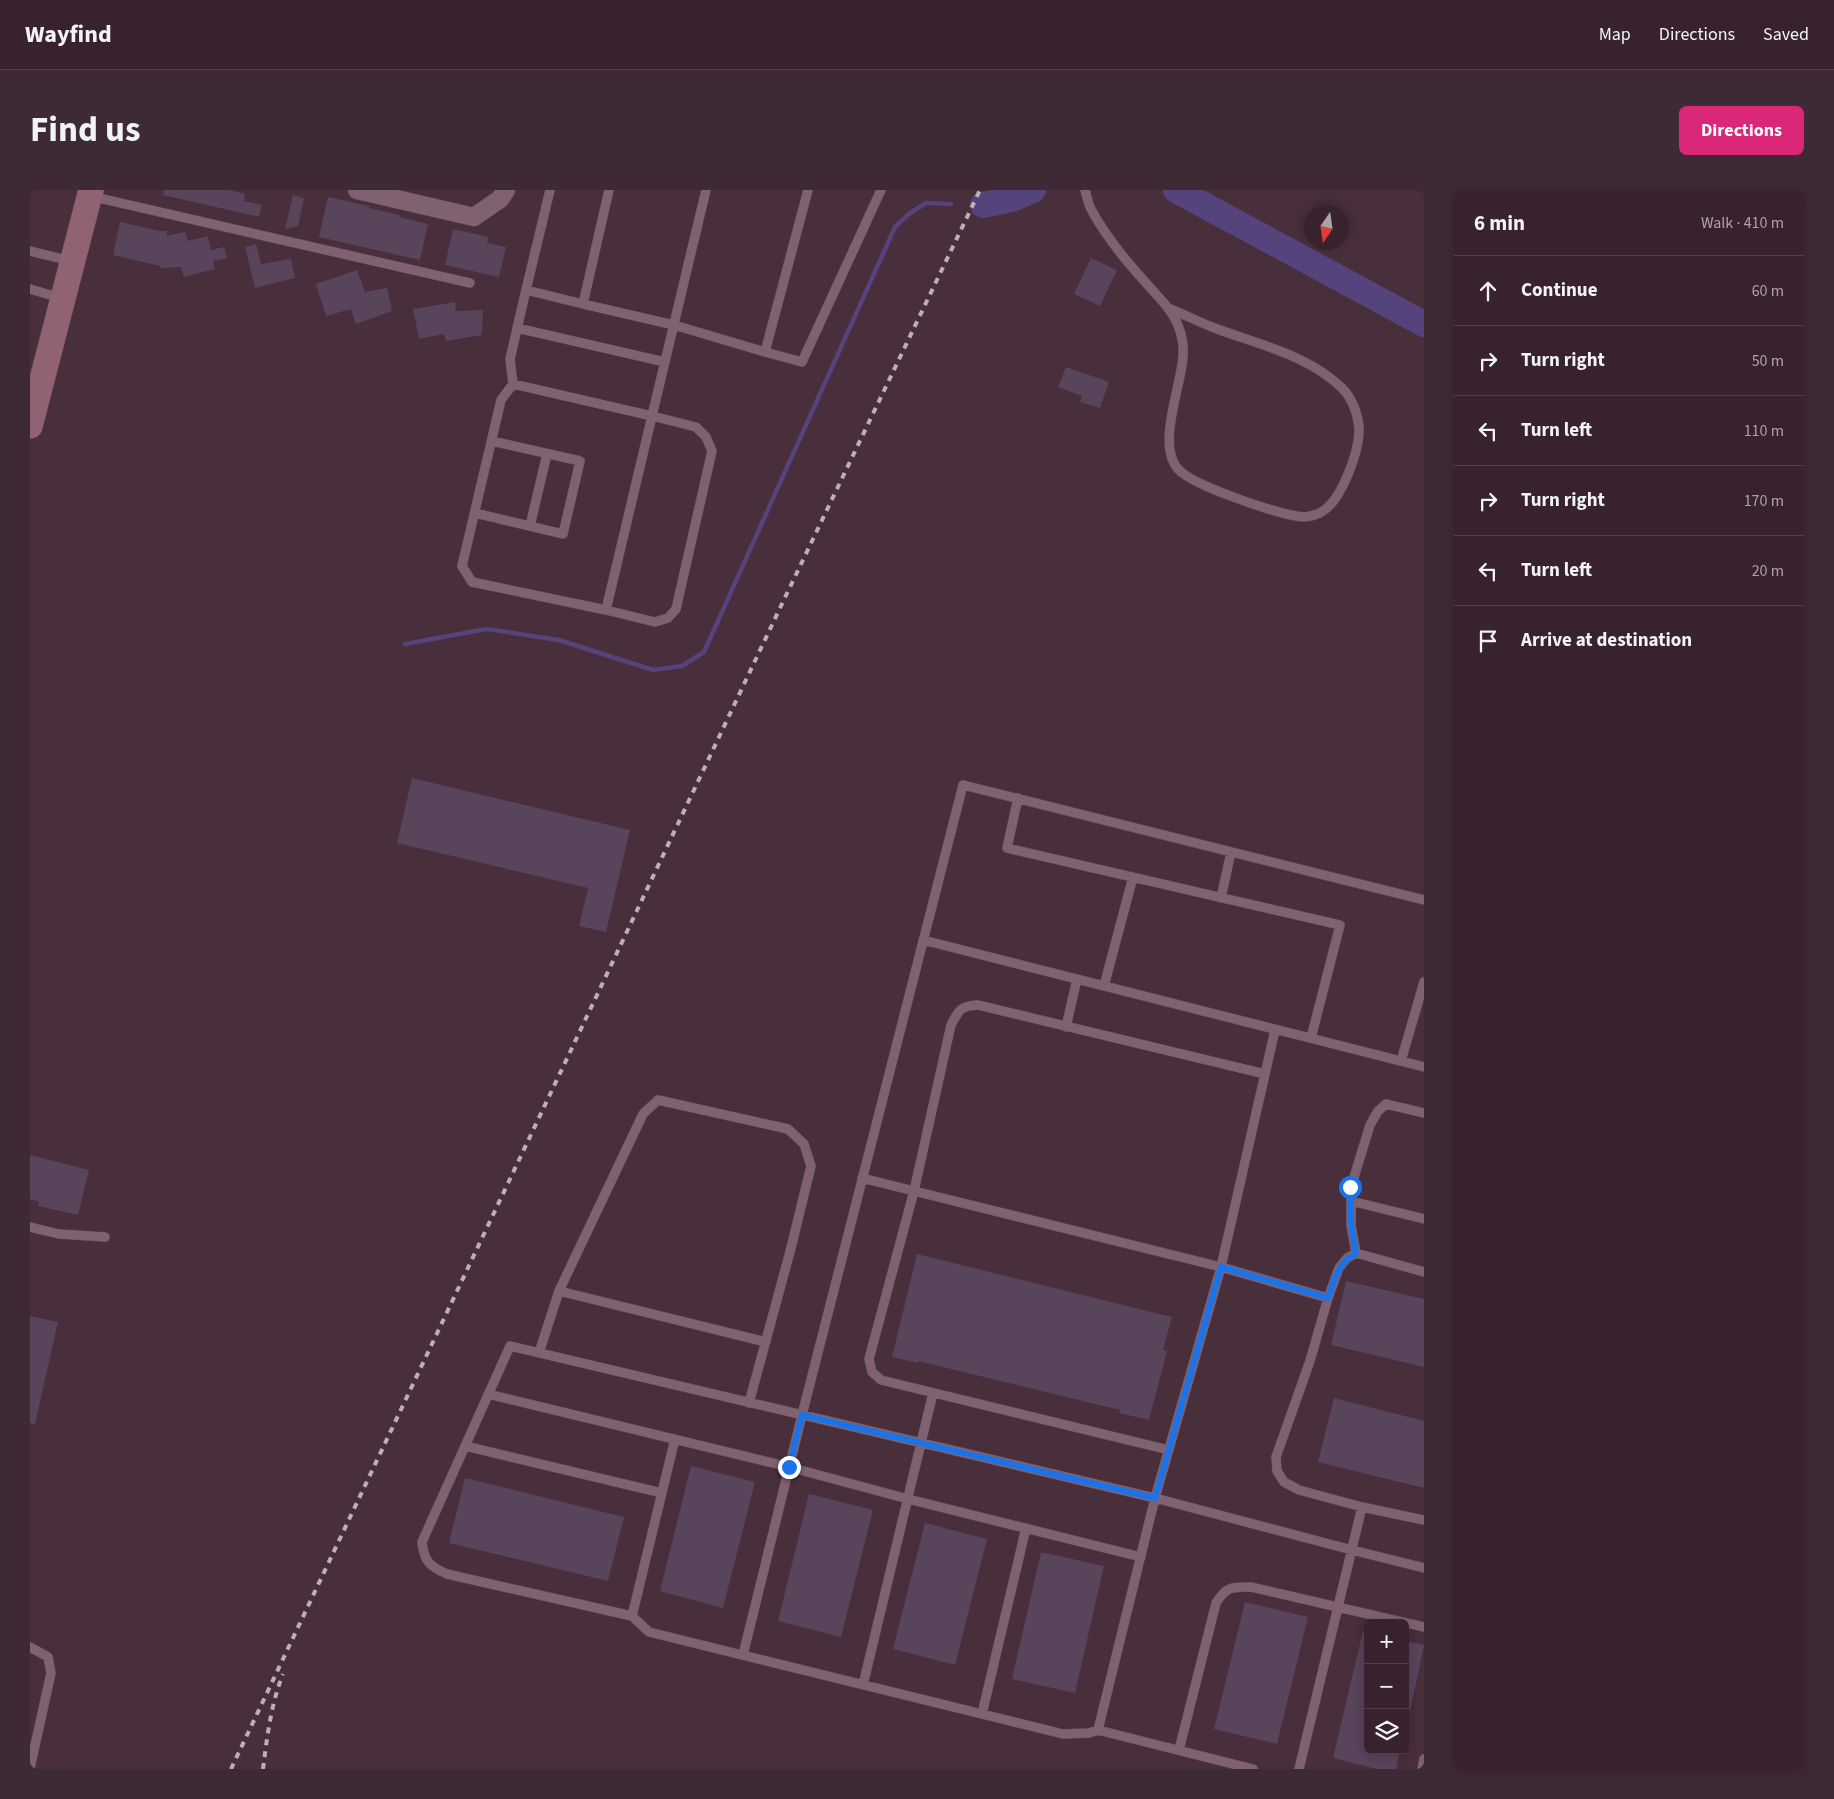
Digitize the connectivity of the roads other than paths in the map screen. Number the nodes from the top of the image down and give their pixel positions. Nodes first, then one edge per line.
1 (357, 190) edge
2 (506, 190) edge
3 (550, 190) edge
4 (610, 190) edge
5 (706, 190) edge
6 (808, 190) edge
7 (881, 190) edge
8 (1085, 190) edge
9 (91, 193) edge
10 (30, 250) edge
11 (73, 261) junction
12 (470, 283) dead end
13 (30, 289) edge
14 (526, 290) junction
15 (63, 299) junction
16 (583, 304) junction
17 (1168, 308) junction
18 (674, 325) junction
19 (517, 328) junction
20 (765, 352) junction
21 (665, 362) junction
22 (513, 384) junction
23 (652, 416) junction
24 (30, 426) edge
25 (492, 441) junction
26 (547, 454) junction
27 (474, 513) junction
28 (530, 526) junction
29 (606, 610) junction
30 (1018, 798) junction
31 (1231, 852) junction
32 (1133, 877) junction
33 (1220, 898) junction
34 (1424, 900) edge
35 (923, 940) junction
36 (1077, 979) junction
37 (1424, 982) edge
38 (1104, 986) junction
39 (1066, 1026) junction
40 (1276, 1030) junction
41 (1311, 1038) junction
42 (1401, 1061) junction
43 (1424, 1067) edge
44 (1265, 1074) junction
45 (1424, 1113) edge
46 (862, 1178) junction
47 (914, 1191) junction
48 (1351, 1201) junction
49 (1424, 1219) edge
50 (30, 1227) edge
51 (105, 1237) dead end
52 (1356, 1253) junction
53 (1221, 1267) junction
54 (1424, 1272) edge
55 (559, 1291) junction
56 (1328, 1298) junction
57 (766, 1342) junction
58 (540, 1353) junction
59 (933, 1393) junction
60 (488, 1394) junction
61 (749, 1402) junction
62 (802, 1415) junction
63 (675, 1440) junction
64 (921, 1443) junction
65 (465, 1446) junction
66 (1169, 1450) junction
67 (789, 1467) junction
68 (662, 1493) junction
69 (1155, 1498) junction
70 (908, 1499) junction
71 (1362, 1507) junction
72 (1424, 1520) edge
73 (1026, 1528) junction
74 (1352, 1550) junction
75 (1141, 1557) junction
76 (1424, 1568) edge
77 (1339, 1607) junction
78 (632, 1616) junction
79 (1424, 1627) edge
80 (30, 1647) edge
81 (743, 1655) junction
82 (863, 1685) junction
83 (982, 1714) junction
84 (1098, 1730) junction
85 (1179, 1750) junction
86 (1424, 1759) edge
87 (30, 1767) edge
88 (1253, 1769) edge
89 (1299, 1769) edge
90 (1422, 1769) edge

1 - 2 street
3 - 14 lane
4 - 16 lane
5 - 18 lane
6 - 20 lane
7 - 20 lane
8 - 17 lane
9 - 11 street
9 - 12 lane
10 - 11 lane
11 - 15 street
13 - 15 lane
14 - 16 lane
14 - 19 lane
15 - 24 street
16 - 18 lane
17 - 17 lane
18 - 20 lane
18 - 21 lane
19 - 21 lane
19 - 22 lane
21 - 23 lane
22 - 23 lane
22 - 25 lane
23 - 29 lane
23 - 29 lane
25 - 26 lane
25 - 27 lane
26 - 28 lane
26 - 28 lane
27 - 28 lane
27 - 29 lane
30 - 31 lane
30 - 32 lane
30 - 35 lane
31 - 33 lane
31 - 34 lane
32 - 33 lane
32 - 38 lane
33 - 41 lane
35 - 36 lane
35 - 46 lane
36 - 38 lane
36 - 39 lane
37 - 42 lane
38 - 40 lane
39 - 44 lane
39 - 47 lane
40 - 41 lane
40 - 44 lane
41 - 42 lane
42 - 43 lane
44 - 53 lane
45 - 48 lane
46 - 47 lane
46 - 62 lane
47 - 53 lane
47 - 59 lane
48 - 49 lane
48 - 52 lane
50 - 51 lane
52 - 54 lane
52 - 56 lane
53 - 56 lane
53 - 66 lane
55 - 57 lane
55 - 57 lane
55 - 58 lane
56 - 71 lane
57 - 61 lane
58 - 60 lane
58 - 61 lane
59 - 64 lane
59 - 66 lane
60 - 63 lane
60 - 65 lane
61 - 62 lane
62 - 64 lane
62 - 67 lane
63 - 67 lane
63 - 68 lane
64 - 69 lane
64 - 70 lane
65 - 68 lane
65 - 78 lane
66 - 69 lane
67 - 70 lane
67 - 81 lane
68 - 78 lane
69 - 74 lane
69 - 75 lane
70 - 73 lane
70 - 82 lane
71 - 72 lane
71 - 74 lane
73 - 75 lane
73 - 83 lane
74 - 76 lane
74 - 77 lane
75 - 84 lane
77 - 79 lane
77 - 85 lane
77 - 89 lane
78 - 81 lane
80 - 87 lane
81 - 82 lane
82 - 83 lane
83 - 84 lane
84 - 85 lane
85 - 88 lane
86 - 90 lane

